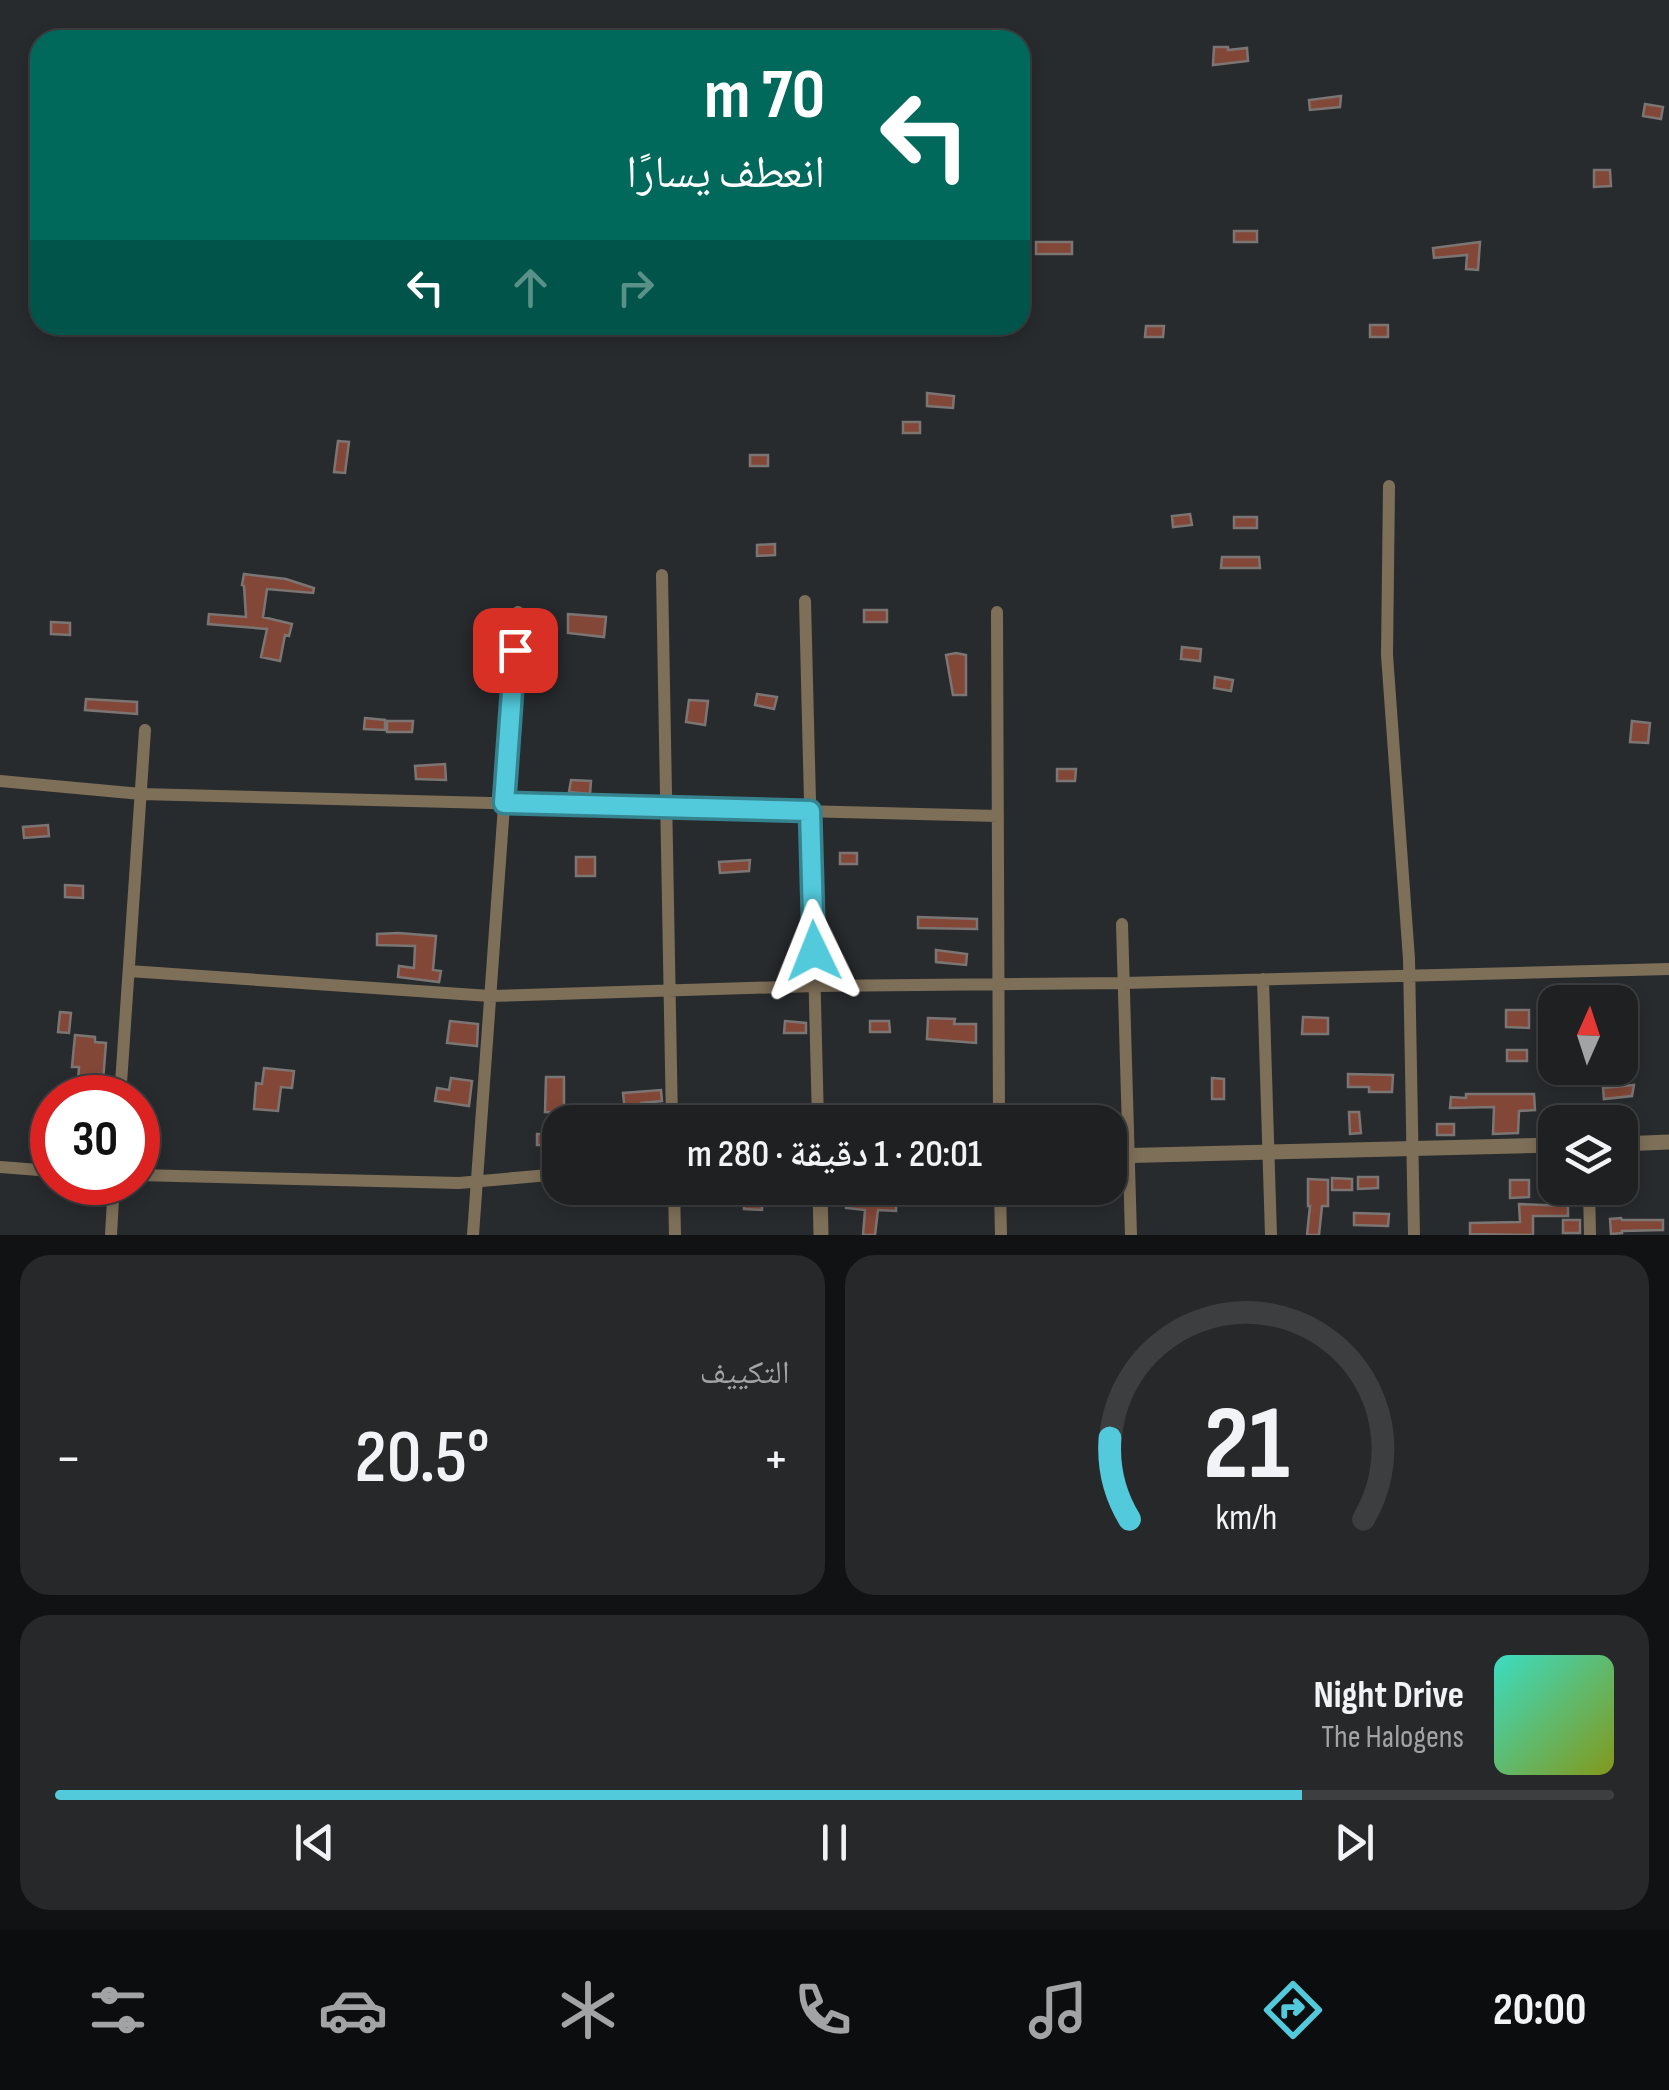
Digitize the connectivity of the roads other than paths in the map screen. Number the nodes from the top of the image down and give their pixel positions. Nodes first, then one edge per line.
1 (1388, 486) dead end
2 (662, 575) dead end
3 (805, 601) dead end
4 (518, 612) dead end
5 (997, 612) dead end
6 (145, 730) dead end
7 (0, 781) edge
8 (141, 794) junction
9 (504, 803) junction
10 (666, 808) junction
11 (810, 811) junction
12 (998, 816) junction
13 (1122, 924) dead end
14 (1669, 969) edge
15 (129, 971) junction
16 (1410, 974) junction
17 (1263, 979) junction
18 (1124, 983) junction
19 (998, 984) junction
20 (815, 986) junction
21 (670, 990) junction
22 (490, 996) junction
23 (122, 1075) edge
24 (672, 1105) edge
25 (818, 1105) edge
26 (999, 1105) edge
27 (1669, 1142) edge
28 (1638, 1143) edge
29 (1538, 1145) edge
30 (1413, 1149) junction
31 (1268, 1152) junction
32 (1129, 1155) junction
33 (0, 1168) edge
34 (30, 1170) edge
35 (160, 1176) edge
36 (542, 1176) edge
37 (477, 1181) junction
38 (113, 1205) edge
39 (674, 1205) edge
40 (820, 1205) edge
41 (1001, 1205) edge
42 (1589, 1205) edge
43 (111, 1235) edge
44 (473, 1235) edge
45 (675, 1235) edge
46 (821, 1235) edge
47 (1002, 1235) edge
48 (1131, 1235) edge
49 (1271, 1235) edge
50 (1414, 1235) edge
51 (1590, 1235) edge

1 - 16 street
2 - 10 street
3 - 11 street
4 - 9 street
5 - 12 street
6 - 8 street
7 - 8 street
8 - 9 street
8 - 15 street
9 - 10 street
9 - 22 street
10 - 11 street
10 - 21 street
11 - 12 street
11 - 20 street
12 - 19 street
13 - 18 street
14 - 16 street
15 - 22 street
15 - 23 street
16 - 17 street
16 - 30 street
17 - 18 street
17 - 31 street
18 - 19 street
18 - 32 street
19 - 20 street
19 - 26 street
20 - 21 street
20 - 25 street
21 - 22 street
21 - 24 street
22 - 37 street
27 - 28 street
29 - 30 street
30 - 31 street
30 - 50 street
31 - 32 street
31 - 49 street
32 - 48 street
33 - 34 street
35 - 37 street
36 - 37 street
37 - 44 street
38 - 43 street
39 - 45 street
40 - 46 street
41 - 47 street
42 - 51 street

